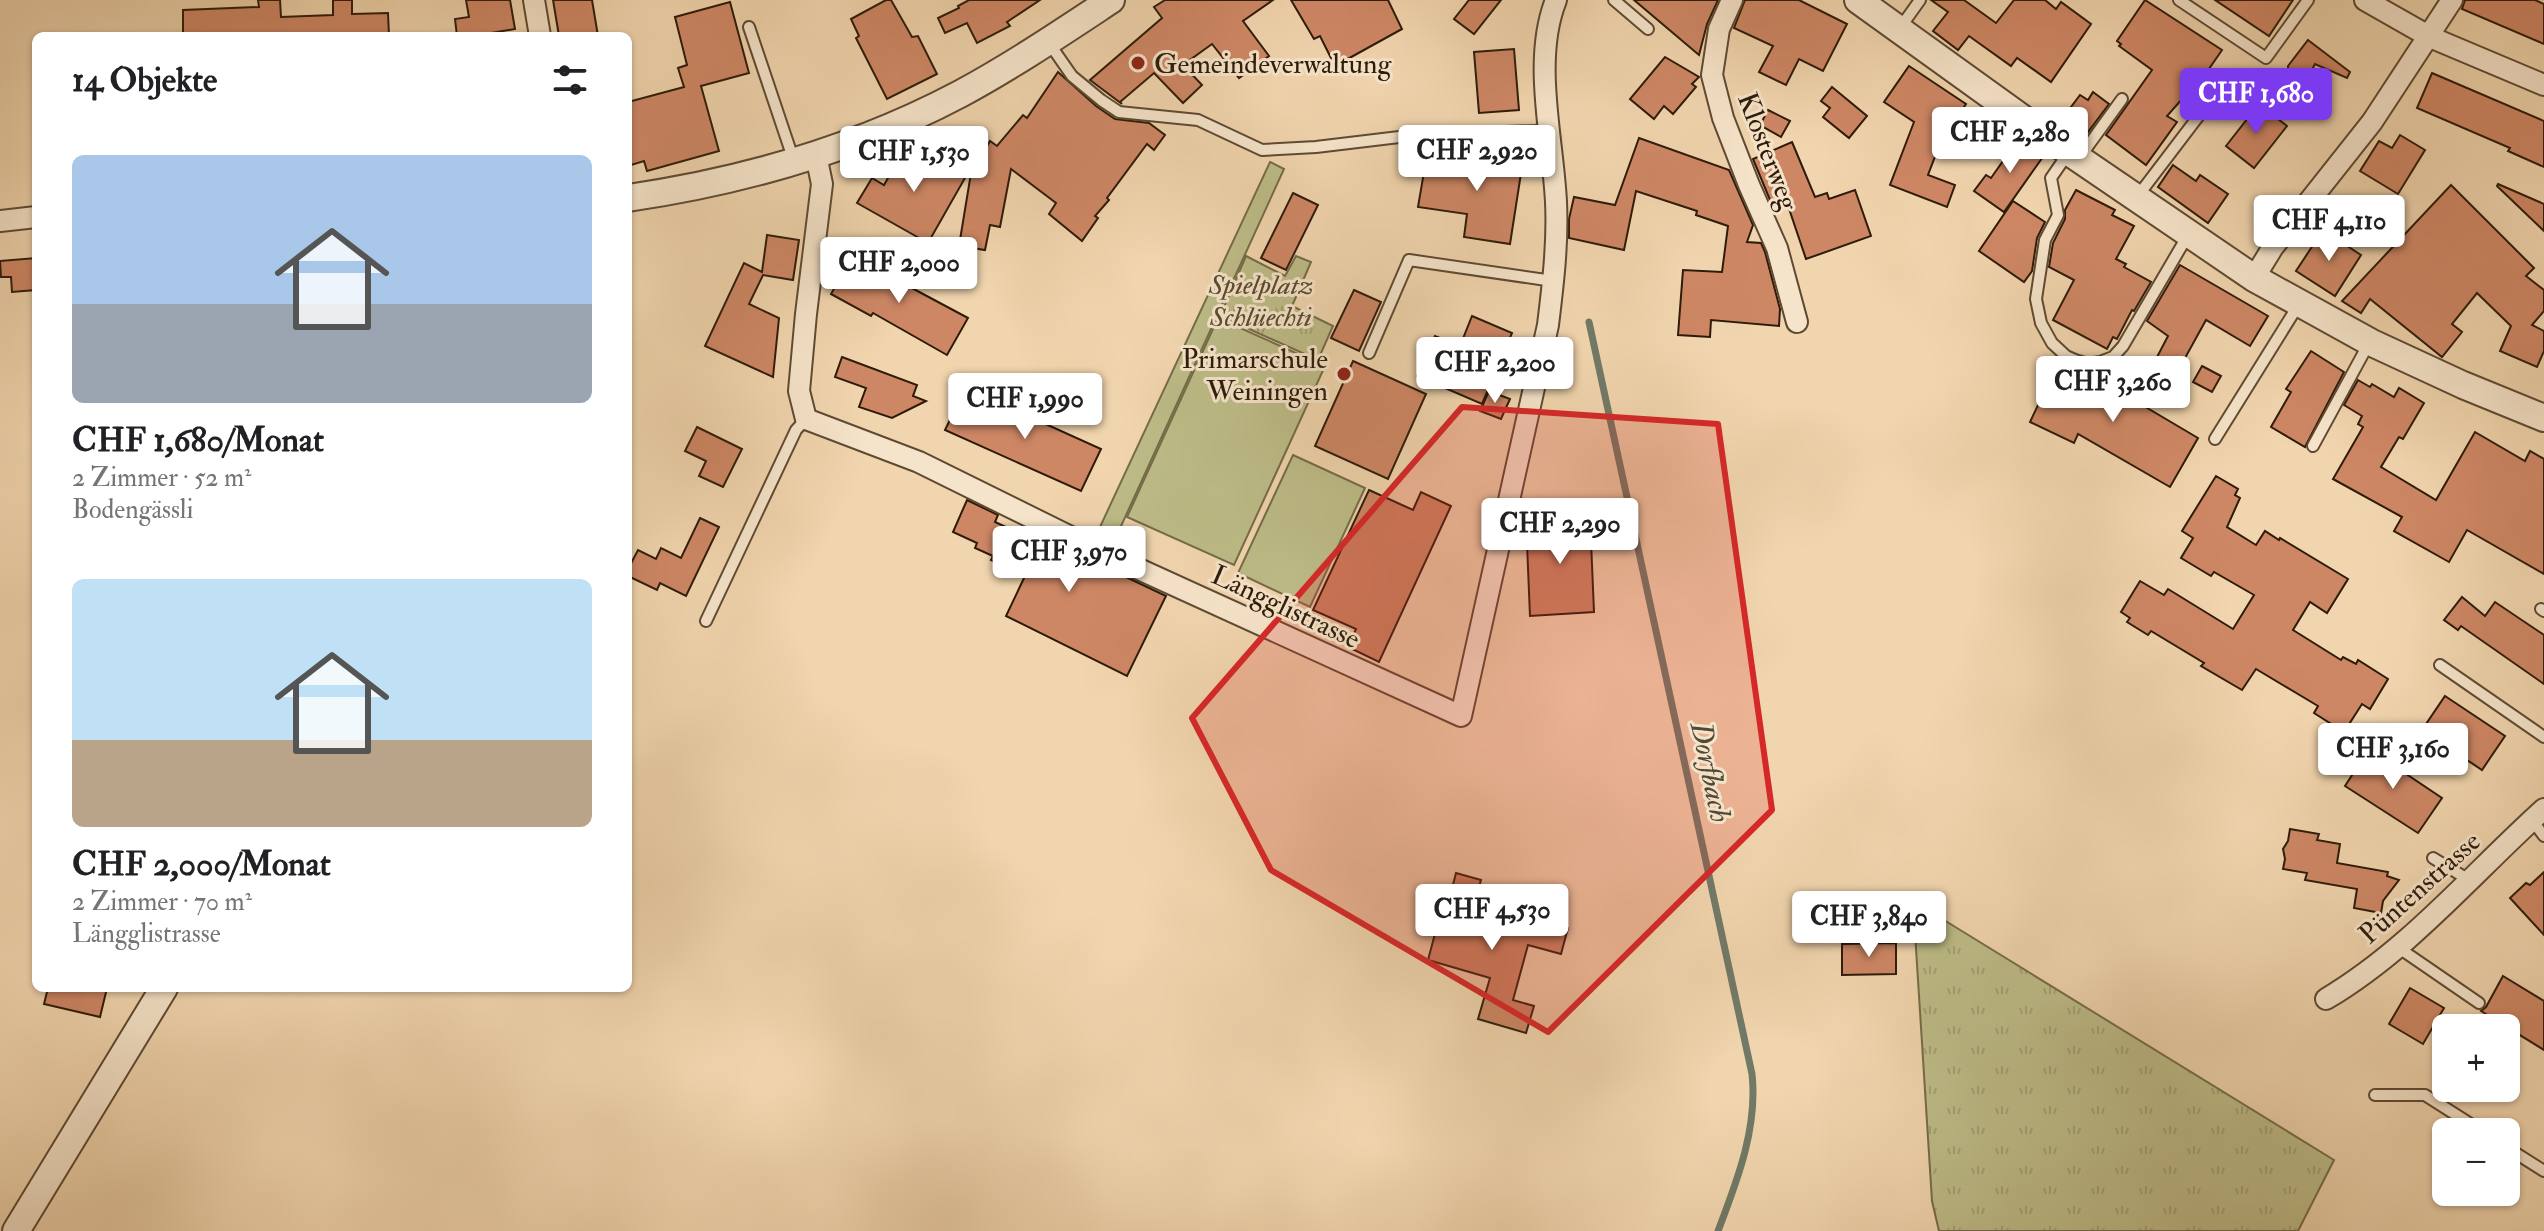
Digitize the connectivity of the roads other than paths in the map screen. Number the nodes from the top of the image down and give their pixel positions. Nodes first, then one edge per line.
1 (534, 0) edge
2 (1111, 0) edge
3 (1556, 0) edge
4 (1614, 0) edge
5 (1732, 0) edge
6 (1858, 0) edge
7 (1920, 0) edge
8 (2179, 0) edge
9 (2308, 0) edge
10 (2365, 0) edge
11 (2452, 0) edge
12 (749, 27) dead end
13 (1648, 29) dead end
14 (1898, 29) junction
15 (539, 32) edge
16 (2430, 37) junction
17 (1048, 42) junction
18 (2544, 85) edge
19 (2122, 99) dead end
20 (2207, 105) dead end
21 (1550, 127) junction
22 (2074, 155) junction
23 (805, 159) junction
24 (632, 197) edge
25 (2136, 198) junction
26 (32, 217) edge
27 (0, 221) edge
28 (2188, 235) junction
29 (2254, 278) junction
30 (1553, 281) junction
31 (2299, 304) junction
32 (1797, 322) dead end
33 (2370, 342) junction
34 (1369, 353) dead end
35 (2544, 418) edge
36 (806, 419) junction
37 (2215, 439) dead end
38 (2313, 446) dead end
39 (706, 621) dead end
40 (2440, 665) dead end
41 (2544, 737) edge
42 (2540, 822) edge
43 (2433, 858) dead end
44 (2469, 880) junction
45 (2396, 946) junction
46 (162, 992) edge
47 (2326, 999) dead end
48 (2479, 1003) dead end
49 (2375, 1095) dead end
50 (2461, 1118) edge
51 (2520, 1156) edge
52 (2544, 1171) edge
53 (16, 1231) edge

1 - 15 street
2 - 17 street
3 - 21 street
4 - 13 lane
5 - 32 street, Klosterweg
6 - 14 street
7 - 14 lane
8 - 9 lane
10 - 16 street
11 - 16 street
12 - 23 lane
14 - 22 street
16 - 18 street
16 - 29 street
17 - 21 lane
17 - 23 street
19 - 22 lane
20 - 25 lane
21 - 30 street
22 - 25 street
22 - 28 lane
23 - 24 street
23 - 36 street
25 - 28 street
26 - 27 street
28 - 29 street
29 - 31 street
30 - 34 lane
30 - 36 street, Längglistrasse
31 - 33 street
31 - 37 lane
33 - 35 street
33 - 38 lane
36 - 39 lane
40 - 41 lane
42 - 44 street, Püntenstrasse
43 - 44 lane
44 - 45 street, Püntenstrasse
45 - 47 street, Püntenstrasse
45 - 48 lane
46 - 53 street
49 - 50 lane
51 - 52 lane

